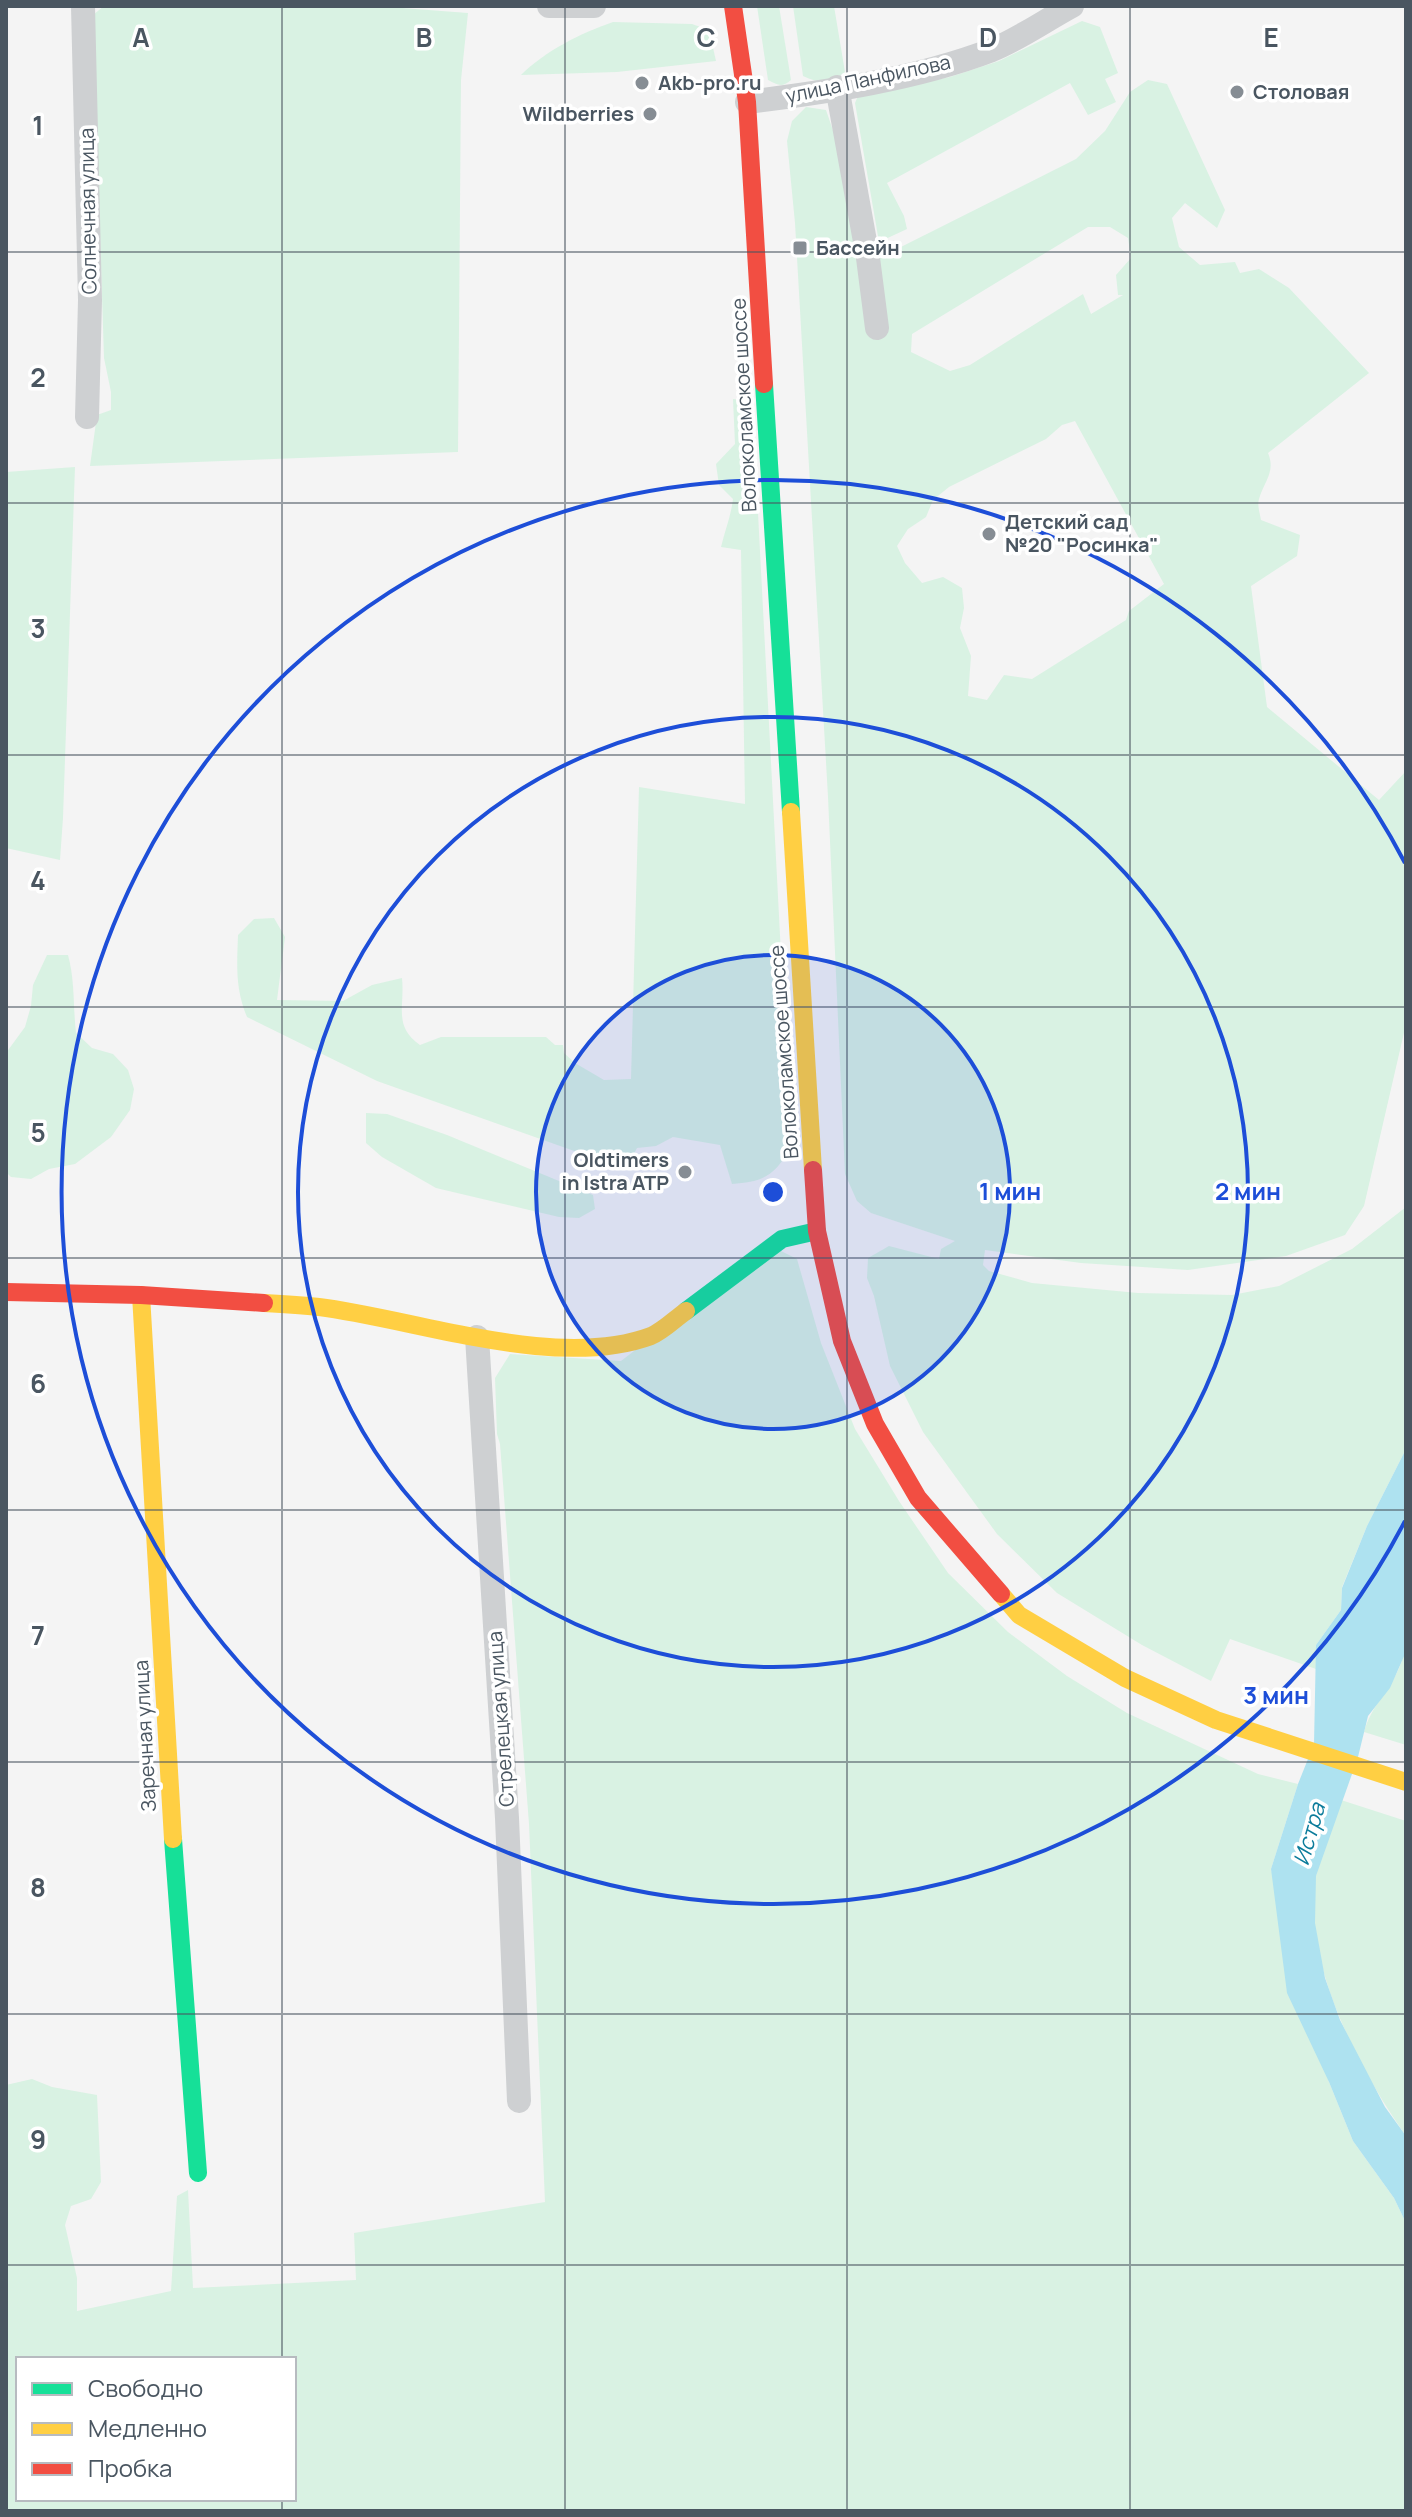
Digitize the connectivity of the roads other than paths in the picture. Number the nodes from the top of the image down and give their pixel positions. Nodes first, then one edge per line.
1 (83, 6) edge
2 (549, 6) edge
3 (594, 6) edge
4 (733, 6) edge
5 (1072, 6) edge
6 (837, 87) junction
7 (747, 102) junction
8 (877, 328) dead end
9 (87, 417) dead end
10 (817, 1231) junction
11 (6, 1292) edge
12 (141, 1295) junction
13 (477, 1337) junction
14 (1406, 1782) edge
15 (519, 2101) dead end
16 (198, 2173) dead end

1 - 9 street, Солнечная улица
2 - 3 street
4 - 7 main road
5 - 6 street, улица Панфилова
6 - 7 street, улица Панфилова
6 - 8 street
7 - 10 main road, Волоколамское шоссе
10 - 13 main road
10 - 14 main road, Волоколамское шоссе
11 - 12 main road
12 - 13 main road
12 - 16 main road, Заречная улица
13 - 15 street, Стрелецкая улица

